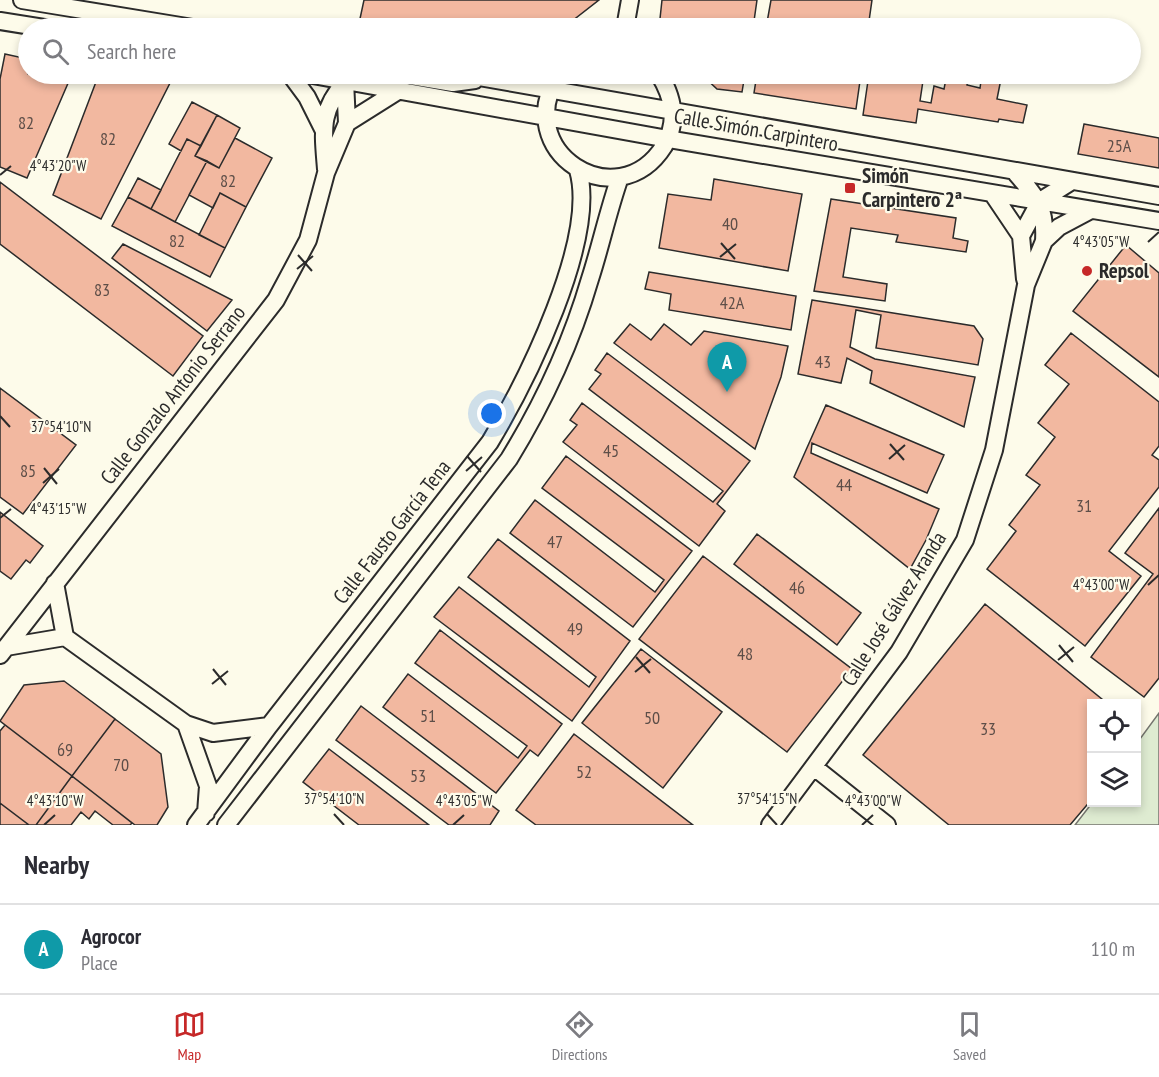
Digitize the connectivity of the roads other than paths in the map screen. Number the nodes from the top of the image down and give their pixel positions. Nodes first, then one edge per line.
1 (22, 0) edge
2 (630, 0) edge
3 (110, 18) edge
4 (627, 18) edge
5 (0, 21) edge
6 (18, 24) edge
7 (297, 84) edge
8 (339, 84) edge
9 (343, 84) edge
10 (396, 84) edge
11 (412, 84) edge
12 (525, 84) edge
13 (553, 84) edge
14 (665, 84) edge
15 (550, 88) junction
16 (674, 112) junction
17 (545, 117) junction
18 (346, 123) junction
19 (323, 129) junction
20 (668, 139) junction
21 (578, 170) junction
22 (1015, 172) junction
23 (326, 173) junction
24 (620, 177) junction
25 (1072, 181) junction
26 (992, 193) junction
27 (1159, 196) edge
28 (1040, 201) junction
29 (1091, 210) junction
30 (1159, 221) edge
31 (1021, 236) junction
32 (1044, 241) junction
33 (1026, 285) junction
34 (55, 583) junction
35 (65, 637) junction
36 (3, 651) edge
37 (186, 724) junction
38 (269, 726) junction
39 (814, 766) junction
40 (201, 819) edge
41 (226, 825) edge
42 (770, 825) edge
43 (887, 825) edge

1 - 3 street
2 - 4 street
5 - 6 street
7 - 19 street, Calle Gonzalo Antonio Serrano
8 - 19 street, Calle Gonzalo Antonio Serrano
9 - 18 street, Calle Gonzalo Antonio Serrano
10 - 18 street
11 - 17 street, Calle Simón Carpintero
12 - 15 street, Calle Simón Carpintero
13 - 15 street
14 - 16 street
15 - 16 street, Calle Simón Carpintero
15 - 17 street
16 - 20 street
16 - 22 street, Calle Simón Carpintero
17 - 20 street, Calle Simón Carpintero
17 - 21 street
18 - 23 street, Calle Gonzalo Antonio Serrano
19 - 23 street, Calle Gonzalo Antonio Serrano
20 - 24 street
20 - 26 street, Calle Simón Carpintero
21 - 24 street
21 - 38 street, Calle Fausto García Tena
22 - 25 street, Calle Simón Carpintero
22 - 28 street
23 - 34 street, Calle Gonzalo Antonio Serrano
24 - 41 street
25 - 27 street, Calle Simón Carpintero
25 - 28 street
26 - 28 street, Calle Simón Carpintero
26 - 31 street, Calle José Gálvez Aranda
28 - 29 street, Calle Simón Carpintero
28 - 31 street
28 - 32 street
29 - 30 street, Calle Simón Carpintero
29 - 32 street, Calle José Gálvez Aranda
31 - 33 street, Calle José Gálvez Aranda
32 - 33 street, Calle José Gálvez Aranda
33 - 39 street, Calle José Gálvez Aranda
34 - 35 street
34 - 36 street, Calle Gonzalo Antonio Serrano
35 - 36 street
35 - 37 street
37 - 38 street
37 - 40 street
38 - 40 street, Calle Fausto García Tena
39 - 42 street, Calle José Gálvez Aranda
39 - 43 street

